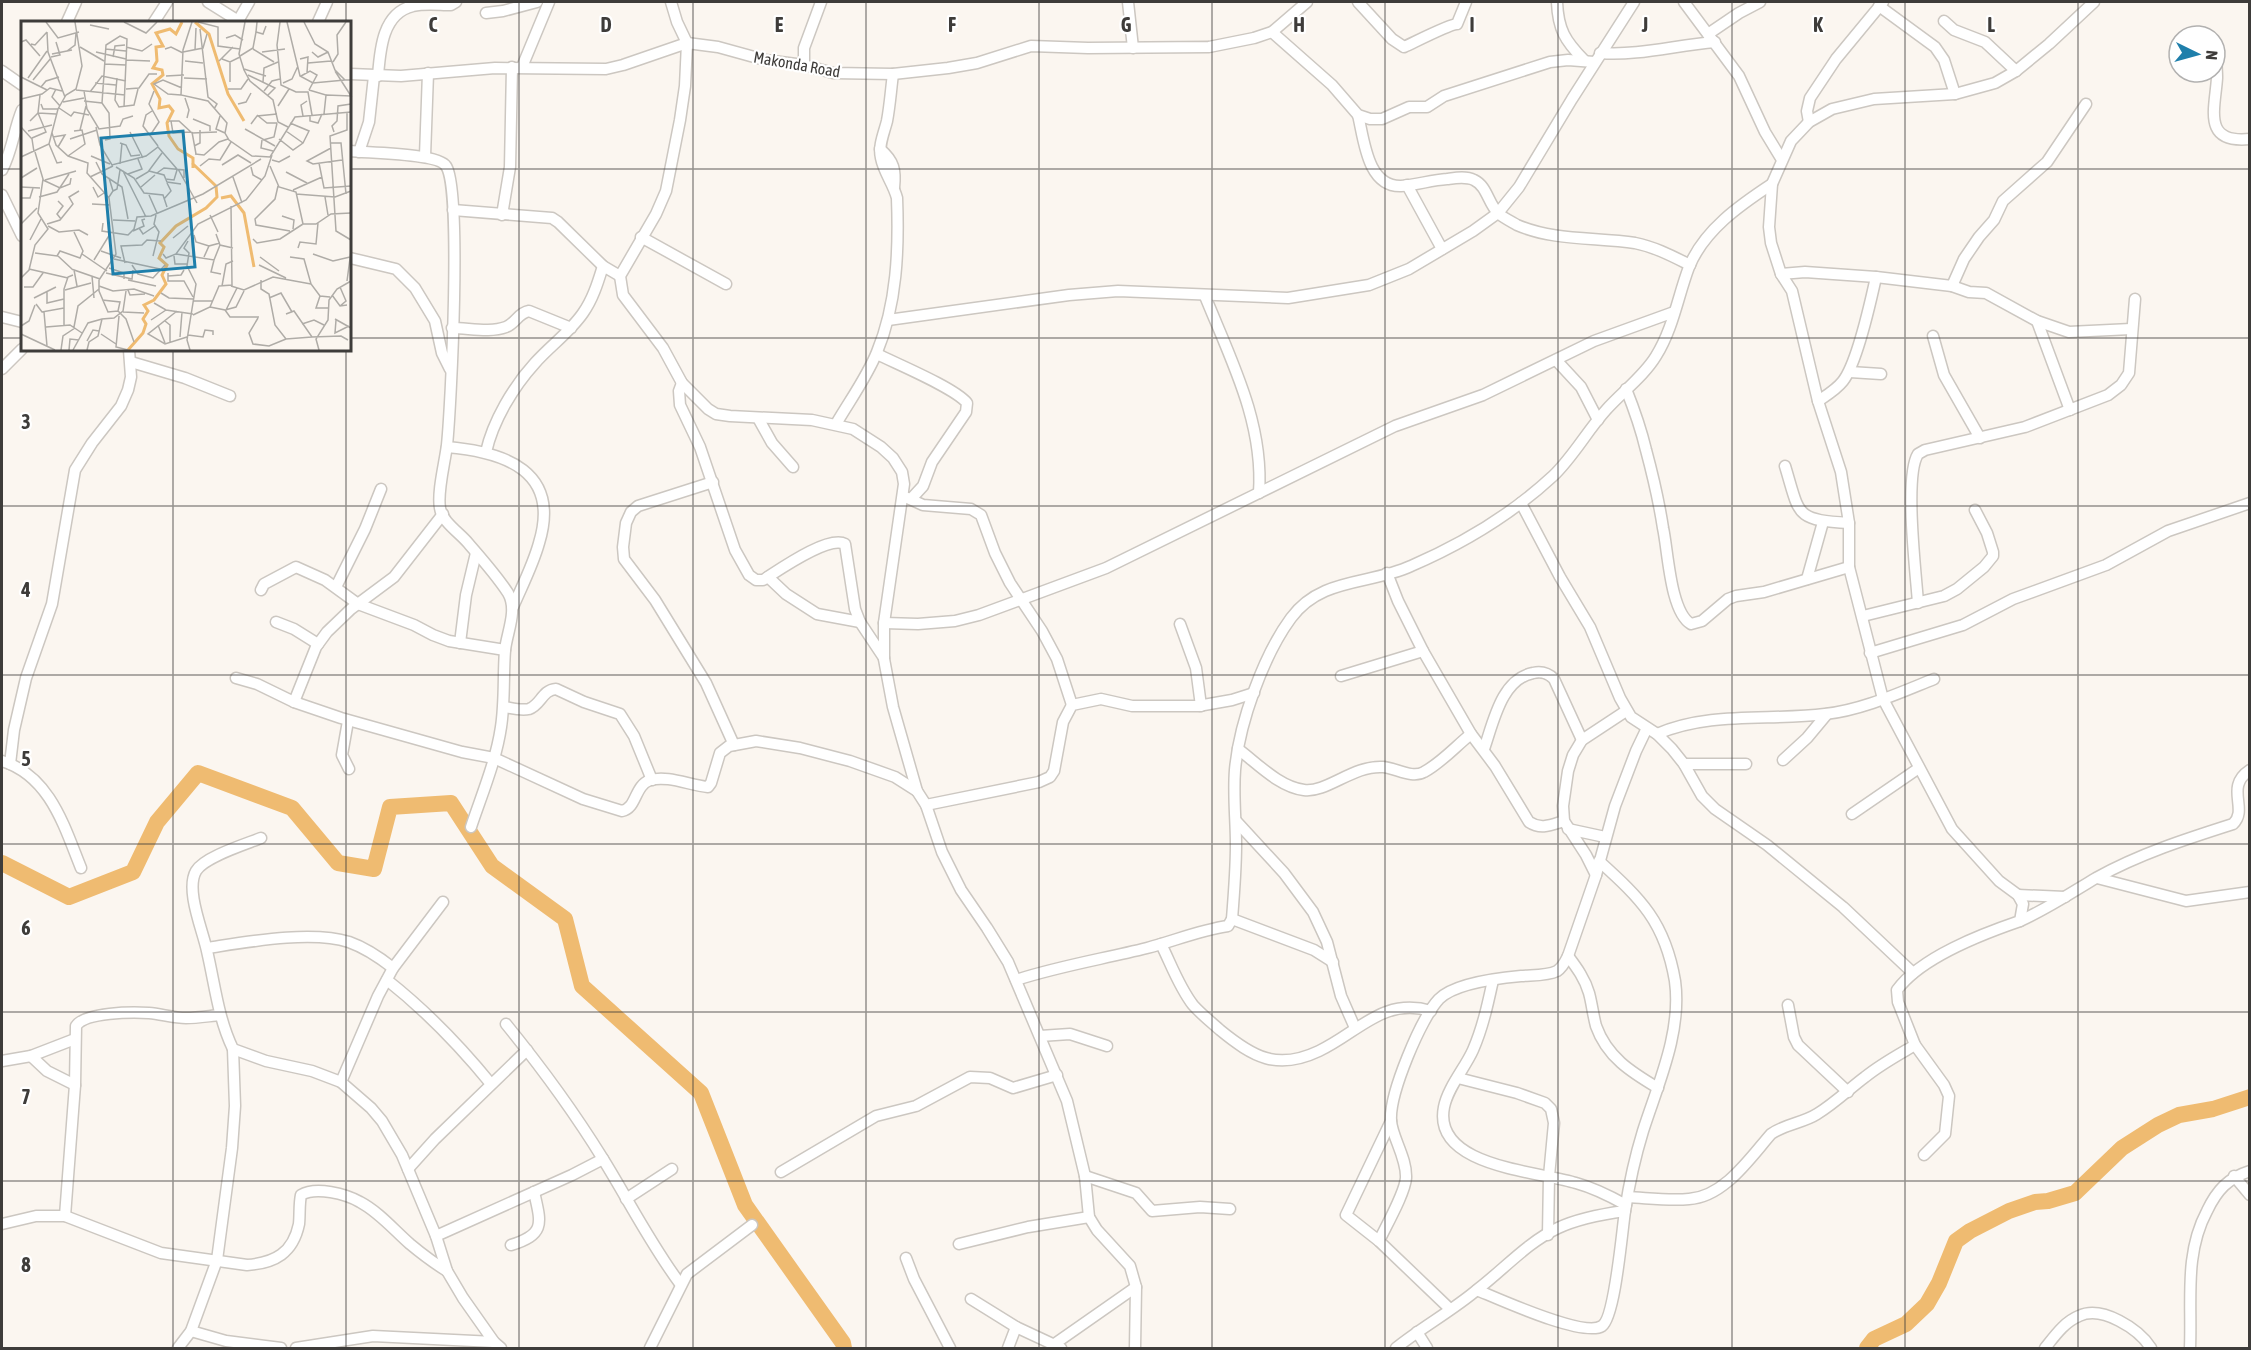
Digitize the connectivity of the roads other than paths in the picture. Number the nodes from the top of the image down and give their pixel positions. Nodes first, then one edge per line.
1 (76, 2) edge
2 (167, 2) edge
3 (207, 2) edge
4 (249, 2) edge
5 (327, 2) edge
6 (456, 2) edge
7 (537, 2) edge
8 (549, 2) edge
9 (671, 2) edge
10 (821, 2) edge
11 (1128, 2) edge
12 (1307, 2) edge
13 (1358, 2) edge
14 (1466, 2) edge
15 (1557, 2) edge
16 (1634, 2) edge
17 (1684, 2) edge
18 (1760, 2) edge
19 (2094, 2) edge
20 (1881, 4) edge
21 (486, 13) dead end
22 (67, 21) edge
23 (155, 21) edge
24 (237, 21) edge
25 (240, 21) edge
26 (318, 21) edge
27 (1944, 21) dead end
28 (1272, 32) junction
29 (1712, 38) junction
30 (687, 43) junction
31 (1133, 48) junction
32 (1593, 59) junction
33 (804, 64) junction
34 (517, 67) junction
35 (2016, 70) junction
36 (2, 71) edge
37 (428, 73) junction
38 (351, 74) edge
39 (893, 74) junction
40 (376, 76) junction
41 (21, 84) edge
42 (2216, 84) edge
43 (1955, 94) junction
44 (2086, 104) dead end
45 (21, 113) edge
46 (1358, 115) junction
47 (1809, 122) junction
48 (2250, 139) edge
49 (354, 152) edge
50 (426, 156) junction
51 (1782, 160) junction
52 (2, 170) edge
53 (1772, 184) junction
54 (1407, 185) junction
55 (2, 195) edge
56 (453, 210) junction
57 (1498, 213) junction
58 (502, 215) junction
59 (21, 234) edge
60 (641, 237) junction
61 (1442, 249) junction
62 (351, 258) edge
63 (1690, 265) junction
64 (603, 266) junction
65 (1781, 274) junction
66 (620, 276) junction
67 (1876, 277) junction
68 (726, 284) dead end
69 (1952, 286) junction
70 (1205, 296) junction
71 (2135, 299) dead end
72 (1674, 312) junction
73 (2, 318) edge
74 (888, 320) junction
75 (2037, 321) junction
76 (21, 322) edge
77 (452, 328) junction
78 (571, 328) junction
79 (2131, 329) junction
80 (1933, 336) dead end
81 (21, 350) edge
82 (129, 351) edge
83 (877, 354) junction
84 (1556, 360) junction
85 (131, 362) junction
86 (2, 369) edge
87 (450, 369) junction
88 (1850, 372) junction
89 (1881, 374) dead end
90 (682, 383) junction
91 (1626, 389) junction
92 (230, 396) dead end
93 (1818, 401) junction
94 (2070, 410) junction
95 (758, 418) junction
96 (1598, 420) junction
97 (836, 424) junction
98 (1980, 438) junction
99 (447, 447) junction
100 (486, 452) junction
101 (1785, 466) dead end
102 (793, 467) dead end
103 (713, 482) junction
104 (381, 489) dead end
105 (1259, 493) junction
106 (907, 498) junction
107 (1521, 502) junction
108 (2250, 503) edge
109 (1975, 510) dead end
110 (443, 514) junction
111 (1823, 522) junction
112 (1849, 523) junction
113 (476, 553) junction
114 (1850, 567) junction
115 (1387, 573) junction
116 (768, 577) junction
117 (1807, 579) junction
118 (336, 587) junction
119 (261, 590) dead end
120 (1022, 600) junction
121 (1918, 603) junction
122 (358, 604) junction
123 (513, 607) junction
124 (1863, 616) junction
125 (276, 622) dead end
126 (860, 622) junction
127 (884, 623) junction
128 (1180, 624) dead end
129 (460, 643) junction
130 (318, 644) junction
131 (505, 650) junction
132 (1423, 651) junction
133 (1870, 653) junction
134 (884, 659) junction
135 (1341, 676) dead end
136 (236, 678) dead end
137 (1934, 679) dead end
138 (1254, 693) junction
139 (1883, 699) junction
140 (294, 702) junction
141 (1072, 705) junction
142 (1201, 706) junction
143 (504, 707) junction
144 (1626, 711) junction
145 (1827, 714) junction
146 (348, 721) junction
147 (1652, 731) junction
148 (1471, 734) junction
149 (1582, 740) junction
150 (734, 745) junction
151 (1238, 749) junction
152 (1484, 749) junction
153 (494, 758) junction
154 (1783, 760) dead end
155 (6, 763) edge
156 (1684, 764) junction
157 (1746, 764) dead end
158 (1919, 768) junction
159 (349, 769) dead end
160 (2250, 770) edge
161 (652, 780) junction
162 (917, 791) junction
163 (927, 806) junction
164 (1852, 814) dead end
165 (1236, 821) junction
166 (1566, 825) junction
167 (471, 826) dead end
168 (1605, 837) junction
169 (261, 838) dead end
170 (1599, 861) junction
171 (81, 868) dead end
172 (1596, 875) junction
173 (2097, 878) junction
174 (2250, 892) edge
175 (2018, 895) junction
176 (2067, 897) junction
177 (443, 902) dead end
178 (1233, 919) junction
179 (2020, 921) junction
180 (1161, 944) junction
181 (207, 948) junction
182 (1568, 956) junction
183 (1333, 962) junction
184 (393, 968) junction
185 (1913, 974) junction
186 (387, 980) junction
187 (1016, 980) junction
188 (1493, 980) junction
189 (1788, 1005) dead end
190 (1431, 1011) junction
191 (220, 1015) junction
192 (506, 1024) dead end
193 (1355, 1028) junction
194 (1040, 1036) junction
195 (75, 1039) junction
196 (1915, 1045) junction
197 (1107, 1046) dead end
198 (233, 1049) junction
199 (527, 1050) junction
200 (32, 1056) junction
201 (2, 1062) edge
202 (1057, 1075) junction
203 (1458, 1078) junction
204 (340, 1082) junction
205 (491, 1084) junction
206 (75, 1085) junction
207 (1658, 1088) junction
208 (1848, 1092) junction
209 (1391, 1121) junction
210 (1924, 1155) dead end
211 (603, 1159) junction
212 (672, 1168) dead end
213 (408, 1169) junction
214 (2250, 1171) edge
215 (781, 1172) dead end
216 (1085, 1176) junction
217 (1549, 1176) junction
218 (2234, 1176) junction
219 (534, 1192) junction
220 (2250, 1195) edge
221 (626, 1199) junction
222 (1626, 1204) junction
223 (1230, 1209) dead end
224 (65, 1216) junction
225 (1089, 1217) junction
226 (2, 1224) edge
227 (752, 1225) dead end
228 (1548, 1235) junction
229 (436, 1236) junction
230 (1379, 1241) junction
231 (958, 1244) dead end
232 (511, 1245) dead end
233 (906, 1258) dead end
234 (217, 1260) junction
235 (447, 1271) junction
236 (681, 1285) junction
237 (1136, 1287) junction
238 (1477, 1290) junction
239 (971, 1299) dead end
240 (1450, 1309) junction
241 (1016, 1327) junction
242 (191, 1331) junction
243 (1417, 1332) junction
244 (497, 1345) edge
245 (1057, 1347) edge
246 (178, 1348) edge
247 (281, 1348) edge
248 (296, 1348) edge
249 (650, 1348) edge
250 (950, 1348) edge
251 (1008, 1348) edge
252 (1135, 1348) edge
253 (1396, 1348) edge
254 (1427, 1348) edge
255 (2045, 1348) edge
256 (2151, 1348) edge
257 (2190, 1348) edge

1 - 22 street
2 - 23 street
3 - 24 street
4 - 25 street
5 - 26 street
6 - 40 street
7 - 21 street
8 - 34 street
9 - 30 street
10 - 33 street
11 - 31 street
12 - 28 street, Makonda Road
13 - 14 street
15 - 32 street
16 - 32 street
17 - 29 street
18 - 29 street
19 - 35 street
20 - 43 street
20 - 47 street
27 - 35 street
28 - 31 street, Makonda Road
28 - 46 street
29 - 32 street
29 - 51 street
30 - 33 street, Makonda Road
30 - 34 street, Makonda Road
30 - 60 street
31 - 39 street, Makonda Road
32 - 46 street
32 - 57 street
33 - 39 street, Makonda Road
34 - 37 street, Makonda Road
34 - 58 street
35 - 43 street
36 - 41 street
37 - 40 street, Makonda Road
37 - 50 street
38 - 40 street, Makonda Road
39 - 74 street
40 - 49 street
42 - 48 street
43 - 47 street
44 - 69 street
45 - 52 street
46 - 54 street
47 - 51 street
49 - 50 street
50 - 56 street
51 - 53 street
53 - 63 street
53 - 65 street
54 - 57 street
54 - 61 street
55 - 59 street
56 - 58 street
56 - 77 street
57 - 61 street
57 - 63 street
58 - 64 street
60 - 66 street
60 - 68 street
61 - 70 street
62 - 87 street
63 - 72 street
64 - 66 street
64 - 78 street
65 - 67 street
65 - 93 street
66 - 90 street
67 - 69 street
67 - 88 street
69 - 75 street
70 - 74 street
70 - 105 street
71 - 79 street
72 - 84 street
72 - 91 street
73 - 76 street
74 - 83 street
75 - 79 street
75 - 94 street
77 - 78 street
77 - 87 street
78 - 100 street
79 - 94 street
80 - 98 street
81 - 86 street
82 - 85 street
83 - 97 street
83 - 106 street
84 - 96 street
84 - 105 street
85 - 92 street
85 - 155 street
87 - 99 street
88 - 89 street
88 - 93 street
90 - 95 street
90 - 103 street
91 - 96 street
91 - 117 street
93 - 112 street
94 - 98 street
95 - 97 street
95 - 102 street
96 - 107 street
97 - 106 street
98 - 121 street
99 - 100 street
99 - 110 street
100 - 123 street
101 - 111 street
103 - 116 street
103 - 150 street
104 - 118 street
105 - 120 street
106 - 120 street
106 - 127 street
107 - 115 street
107 - 144 street
108 - 133 street
109 - 121 street
110 - 113 street
110 - 122 street
111 - 112 street
111 - 117 street
112 - 114 street
113 - 123 street
113 - 129 street
114 - 117 street
114 - 124 street
115 - 132 street
115 - 138 street
116 - 126 street
116 - 126 street
118 - 119 street
118 - 122 street
120 - 127 street
120 - 141 street
121 - 124 street
122 - 129 street
122 - 130 street
123 - 131 street
124 - 133 street
125 - 130 street
126 - 134 street
127 - 134 street
128 - 142 street
129 - 131 street
130 - 140 street
131 - 143 street
132 - 135 street
132 - 148 street
133 - 139 street
134 - 162 street
136 - 140 street
137 - 139 street
138 - 142 street
138 - 151 street
139 - 145 street
139 - 158 street
140 - 146 street
141 - 142 street
141 - 163 street
143 - 153 street
143 - 161 street
144 - 147 street
144 - 149 street
145 - 147 street
145 - 154 street
146 - 153 street
146 - 159 street
147 - 156 street
147 - 168 street
148 - 151 street
148 - 152 street
149 - 152 street
149 - 166 street
150 - 161 street
150 - 162 street
151 - 165 street
152 - 166 street
153 - 161 street
153 - 167 street
155 - 171 street
156 - 157 street
156 - 185 street
158 - 164 street
158 - 175 street
160 - 173 street
162 - 163 street
163 - 187 street
165 - 178 street
165 - 183 street
166 - 168 street
166 - 172 street
168 - 170 street
169 - 181 street
170 - 172 street
170 - 207 street
172 - 182 street
173 - 174 street
173 - 176 street
175 - 176 street
175 - 179 street
176 - 179 street
177 - 184 street
178 - 180 street
178 - 183 street
179 - 185 street
180 - 187 street
180 - 193 street
181 - 184 street
181 - 191 street
182 - 188 street
182 - 207 street
183 - 193 street
184 - 186 street
185 - 196 street
186 - 204 street
186 - 205 street
187 - 194 street
188 - 190 street
188 - 203 street
189 - 208 street
190 - 193 street
190 - 209 street
191 - 195 street
191 - 198 street
192 - 199 street
194 - 197 street
194 - 202 street
195 - 200 street
195 - 206 street
196 - 208 street
196 - 210 street
198 - 204 street
198 - 234 street
199 - 205 street
199 - 211 street
200 - 201 street
200 - 206 street
202 - 215 street
202 - 216 street
203 - 217 street
203 - 217 street
204 - 213 street
205 - 213 street
206 - 224 street
207 - 222 street
208 - 222 street
209 - 230 street
209 - 230 street
211 - 219 street
211 - 221 street
212 - 221 street
213 - 229 street
214 - 218 street
216 - 223 street
216 - 225 street
217 - 222 street
217 - 228 street
218 - 220 street
218 - 257 street
219 - 229 street
219 - 232 street
221 - 236 street
222 - 228 street
222 - 238 street
224 - 226 street
224 - 234 street
225 - 231 street
225 - 237 street
227 - 236 street
228 - 238 street
229 - 235 street
230 - 240 street
233 - 250 street
234 - 235 street
234 - 242 street
235 - 244 street
236 - 249 street
237 - 245 street
237 - 252 street
238 - 240 street
239 - 241 street
240 - 243 street
241 - 245 street
241 - 251 street
242 - 246 street
242 - 247 street
243 - 253 street
243 - 254 street
244 - 248 street
255 - 256 street

